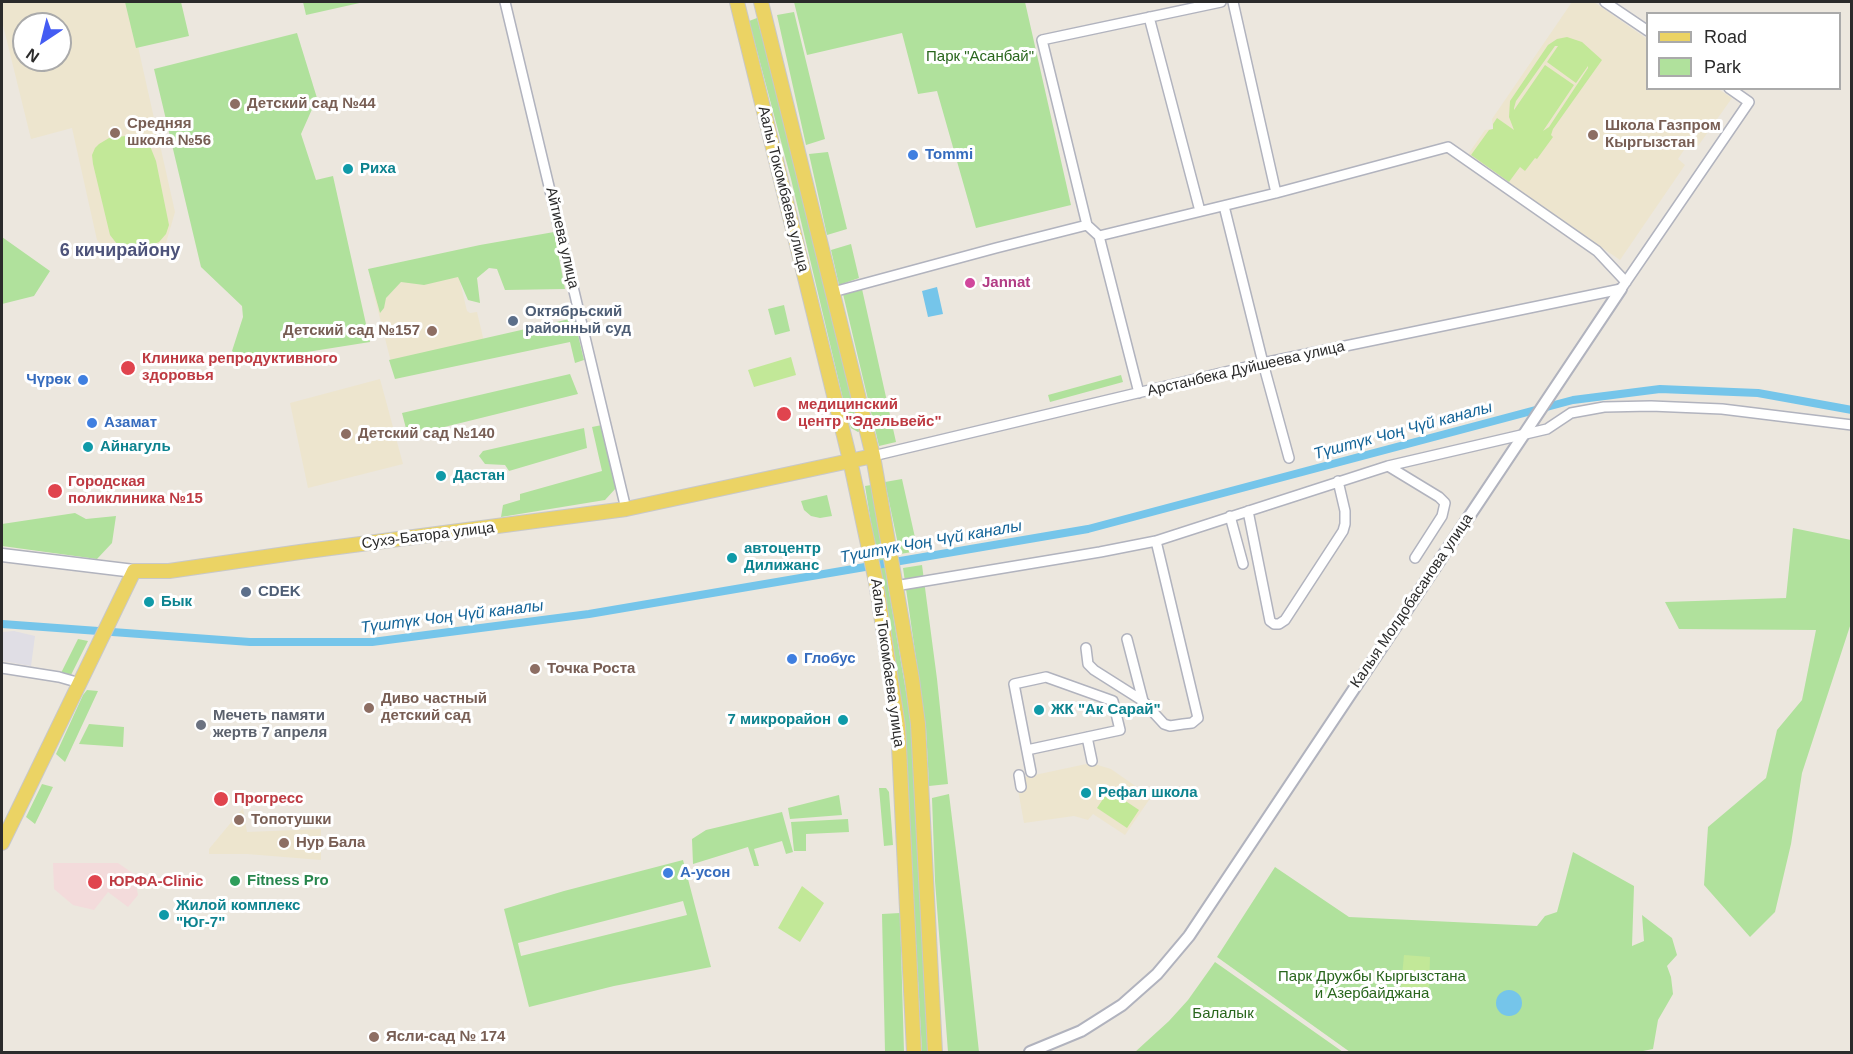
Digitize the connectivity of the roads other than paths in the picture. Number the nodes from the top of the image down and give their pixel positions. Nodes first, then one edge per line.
1 (505, 2) edge
2 (737, 2) edge
3 (761, 2) edge
4 (1221, 2) edge
5 (1233, 2) edge
6 (1605, 2) edge
7 (1149, 17) junction
8 (1646, 30) edge
9 (1732, 90) edge
10 (1276, 192) junction
11 (1224, 206) junction
12 (1200, 211) junction
13 (1087, 225) junction
14 (1099, 236) junction
15 (1624, 285) junction
16 (833, 292) junction
17 (1263, 363) junction
18 (1139, 393) junction
19 (1851, 425) edge
20 (1524, 434) junction
21 (873, 456) junction
22 (1289, 458) dead end
23 (850, 460) junction
24 (1388, 466) junction
25 (1338, 481) junction
26 (626, 509) junction
27 (1248, 511) junction
28 (1230, 516) junction
29 (1156, 540) junction
30 (2, 555) edge
31 (1415, 558) dead end
32 (1243, 564) dead end
33 (134, 571) junction
34 (894, 582) junction
35 (1127, 639) dead end
36 (1086, 648) dead end
37 (2, 668) edge
38 (80, 683) junction
39 (1143, 701) junction
40 (1087, 737) junction
41 (1027, 750) junction
42 (1092, 761) dead end
43 (1031, 772) dead end
44 (1019, 775) dead end
45 (1021, 787) dead end
46 (2, 843) edge
47 (914, 1053) edge
48 (935, 1053) edge
49 (1030, 1053) edge

1 - 26 street, Айтиева улица
2 - 23 main road, Аалы Токомбаева улица
3 - 16 main road, Аалы Токомбаева улица
4 - 7 street
5 - 10 street
6 - 8 street
7 - 12 street
7 - 13 street
9 - 15 street, Калыя Молдобасанова улица
10 - 11 street
10 - 15 street
11 - 12 street
11 - 17 street
12 - 14 street
13 - 14 street
13 - 16 street
14 - 18 street
15 - 17 street, Арстанбека Дуйшеева улица
15 - 20 street, Калыя Молдобасанова улица
16 - 21 main road, Аалы Токомбаева улица
17 - 18 street, Арстанбека Дуйшеева улица
17 - 22 street
18 - 21 street, Арстанбека Дуйшеева улица
19 - 20 street
20 - 24 street
20 - 49 street, Калыя Молдобасанова улица
21 - 23 main road, Сухэ-Батора улица
21 - 34 main road, Аалы Токомбаева улица
23 - 26 main road, Сухэ-Батора улица
23 - 47 main road, Аалы Токомбаева улица
24 - 25 street
24 - 31 street
25 - 27 street
25 - 27 street
26 - 33 main road, Сухэ-Батора улица
27 - 28 street
28 - 29 street
28 - 32 street
29 - 34 street
29 - 39 street
30 - 33 main road, Сухэ-Батора улица
33 - 38 main road
34 - 48 main road, Аалы Токомбаева улица
35 - 39 street
36 - 39 street
37 - 38 street
38 - 46 main road
40 - 41 street
40 - 41 street
40 - 42 street
41 - 43 street
44 - 45 street

